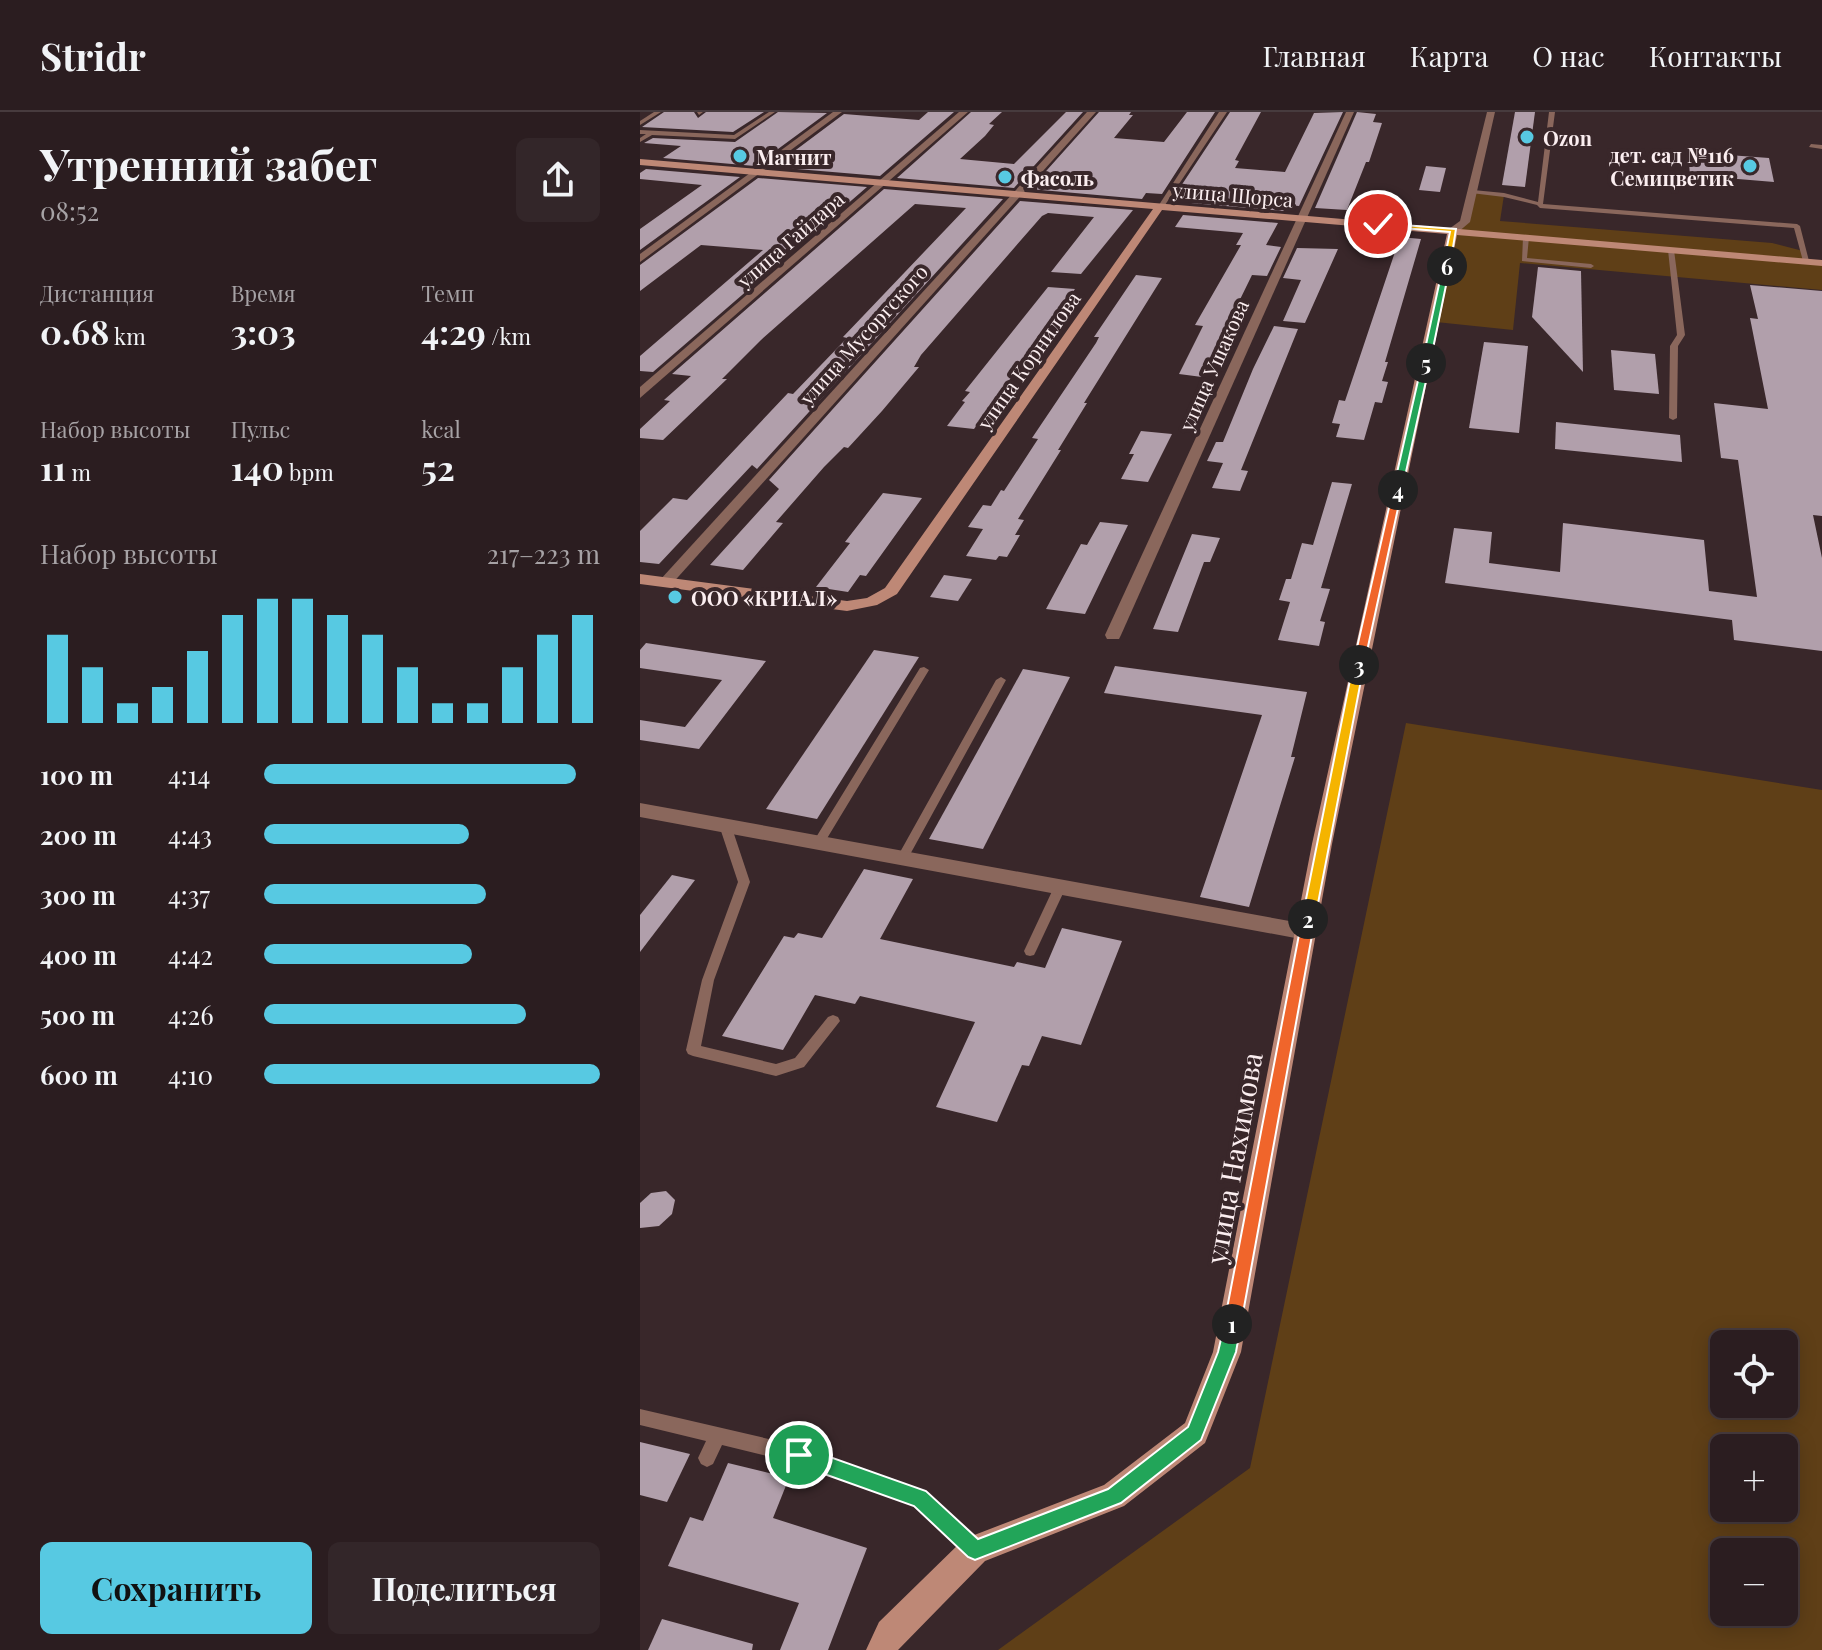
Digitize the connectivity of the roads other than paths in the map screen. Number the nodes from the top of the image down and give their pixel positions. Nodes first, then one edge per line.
1 (658, 112) edge
2 (772, 112) edge
3 (838, 112) edge
4 (964, 112) edge
5 (1092, 112) edge
6 (1223, 112) edge
7 (1350, 112) edge
8 (1491, 112) edge
9 (1552, 112) edge
10 (640, 123) edge
11 (640, 132) edge
12 (651, 133) junction
13 (640, 140) edge
14 (1811, 146) dead end
15 (1822, 147) edge
16 (640, 162) edge
17 (758, 172) junction
18 (882, 182) junction
19 (1473, 192) junction
20 (1016, 194) junction
21 (1539, 204) junction
22 (1160, 206) junction
23 (1302, 218) junction
24 (1453, 231) junction
25 (1526, 237) junction
26 (1671, 250) junction
27 (640, 259) edge
28 (1806, 261) junction
29 (1822, 263) edge
30 (1591, 266) dead end
31 (640, 394) edge
32 (1673, 418) dead end
33 (640, 579) edge
34 (665, 583) junction
35 (1113, 635) dead end
36 (924, 670) dead end
37 (1001, 680) dead end
38 (640, 810) edge
39 (725, 825) junction
40 (819, 842) junction
41 (903, 857) junction
42 (1060, 887) junction
43 (1306, 932) junction
44 (1030, 951) dead end
45 (833, 1021) dead end
46 (640, 1417) edge
47 (717, 1436) junction
48 (707, 1458) dead end
49 (975, 1550) junction
50 (882, 1650) edge

1 - 10 lane
2 - 12 lane
3 - 17 street
4 - 18 street, улица Гайдара
5 - 20 street, улица Мусоргского
6 - 22 street, улица Корнилова
7 - 23 street, улица Ушакова
8 - 19 street, улица Нахимова
9 - 21 lane
11 - 12 lane
12 - 13 lane
14 - 15 lane
16 - 17 street, улица Щорса
17 - 18 street, улица Щорса
17 - 27 street
18 - 20 street, улица Щорса
18 - 31 street, улица Гайдара
19 - 21 lane
19 - 24 street, улица Нахимова
20 - 22 street, улица Щорса
20 - 34 street, улица Мусоргского
21 - 28 lane
22 - 23 street, улица Щорса
22 - 34 street, улица Корнилова
23 - 24 street, улица Щорса
23 - 35 street, улица Ушакова
24 - 25 street, улица Щорса
24 - 43 street, улица Нахимова
25 - 26 street, улица Щорса
25 - 30 lane
26 - 28 street, улица Щорса
26 - 32 lane
28 - 29 street, улица Щорса
33 - 34 street
36 - 40 lane
37 - 41 lane
38 - 39 street
39 - 40 street
39 - 45 lane
40 - 41 street
41 - 42 street
42 - 43 street
42 - 44 lane
43 - 49 street, улица Нахимова
46 - 47 lane
47 - 48 lane
47 - 49 lane
49 - 50 street, улица Нахимова

